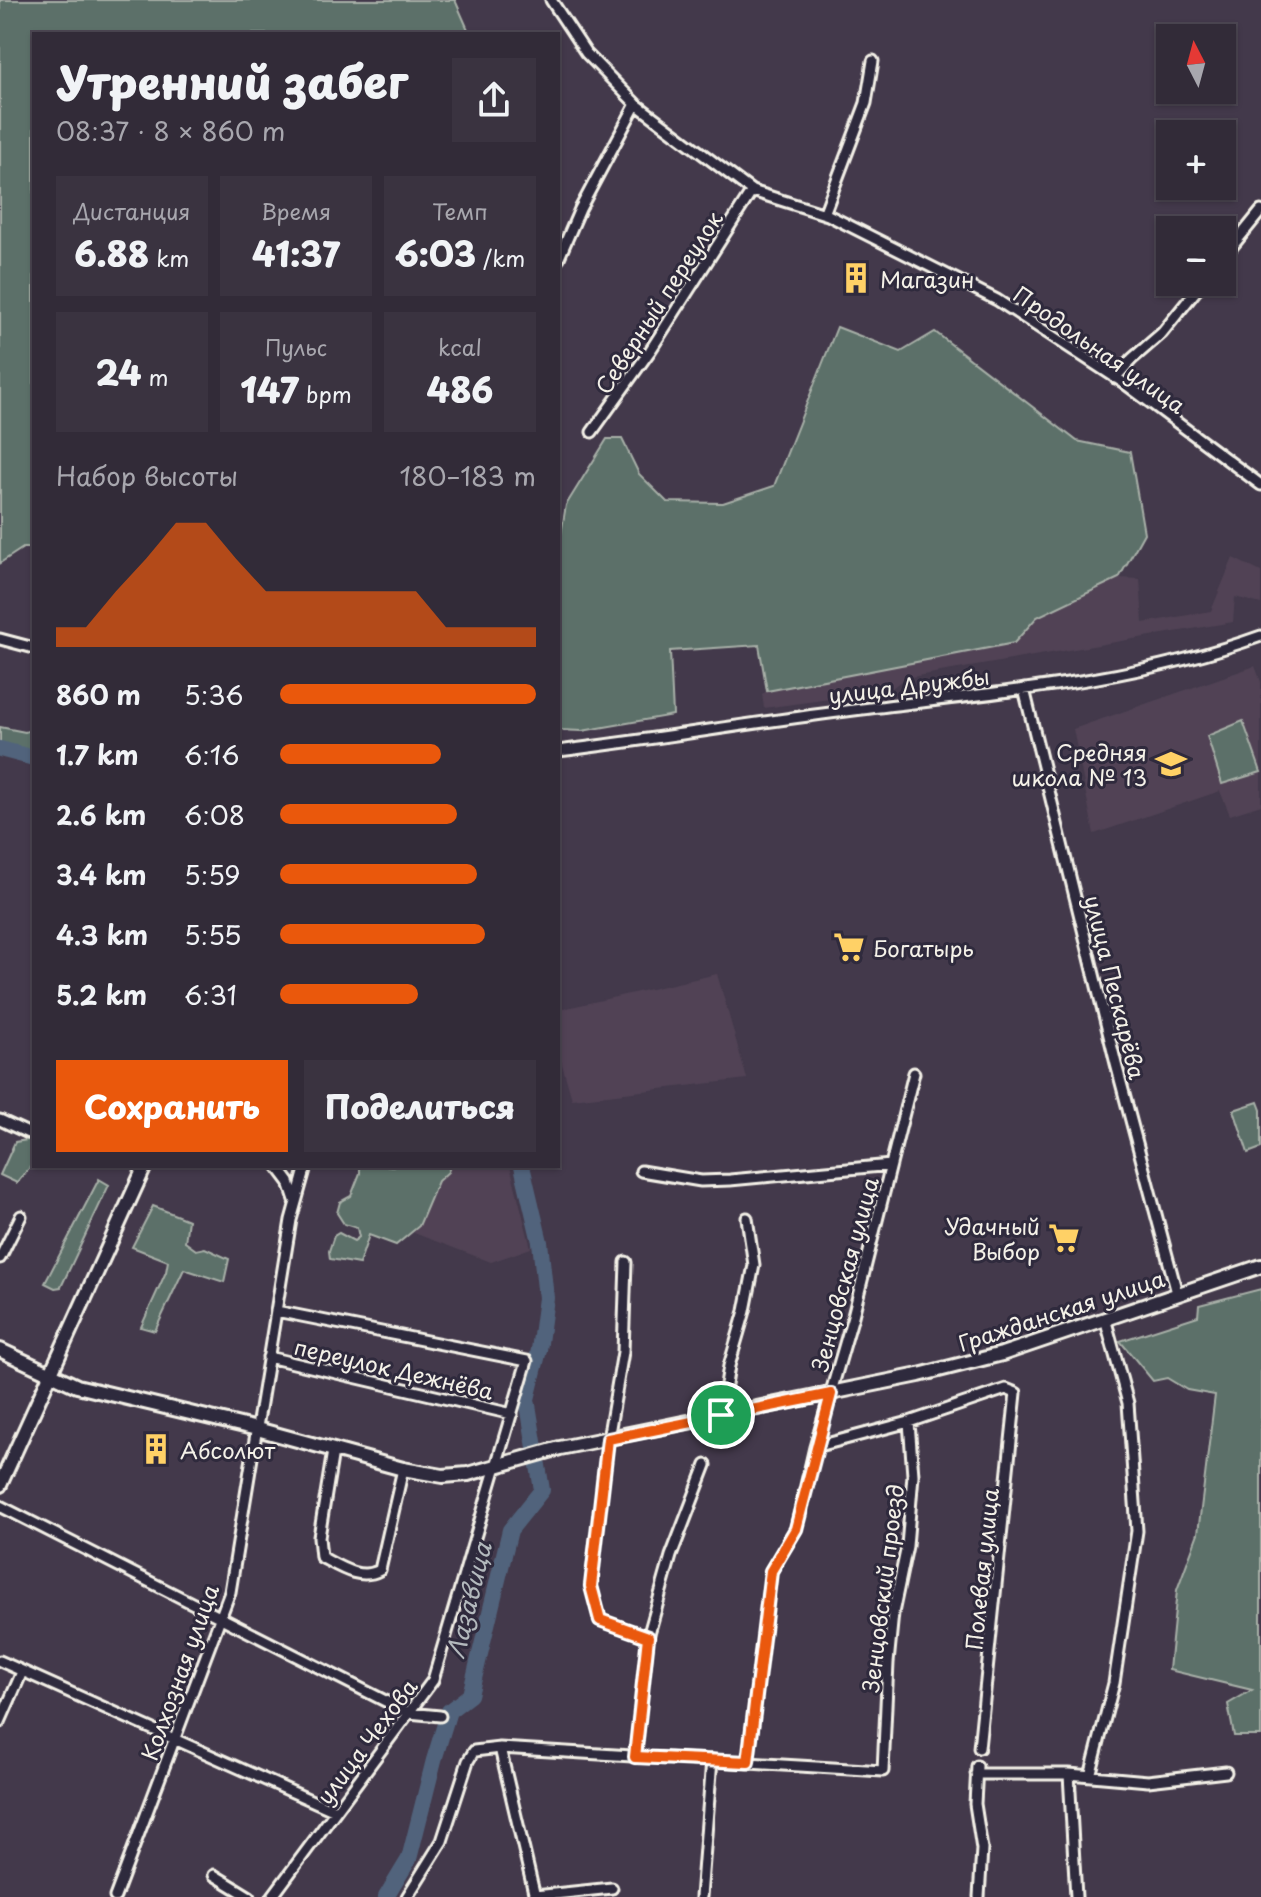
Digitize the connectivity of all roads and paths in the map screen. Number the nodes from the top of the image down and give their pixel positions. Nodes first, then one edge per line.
1 (551, 0) edge
2 (873, 61) dead end
3 (636, 104) junction
4 (752, 191) junction
5 (1261, 211) edge
6 (824, 214) junction
7 (1236, 242) edge
8 (560, 255) edge
9 (1192, 296) edge
10 (1115, 378) junction
11 (592, 432) dead end
12 (1261, 485) edge
13 (1261, 636) edge
14 (0, 639) edge
15 (32, 647) edge
16 (1024, 689) junction
17 (560, 751) edge
18 (914, 1073) dead end
19 (0, 1120) edge
20 (28, 1133) dead end
21 (891, 1165) junction
22 (144, 1168) edge
23 (278, 1168) edge
24 (305, 1168) edge
25 (641, 1171) dead end
26 (295, 1200) junction
27 (21, 1216) dead end
28 (747, 1218) dead end
29 (5, 1234) edge
30 (0, 1258) edge
31 (626, 1262) dead end
32 (1261, 1266) edge
33 (1177, 1293) junction
34 (276, 1311) junction
35 (1105, 1318) junction
36 (0, 1350) edge
37 (268, 1357) junction
38 (50, 1375) junction
39 (831, 1394) junction
40 (512, 1414) junction
41 (721, 1415) junction
42 (909, 1422) junction
43 (257, 1429) junction
44 (608, 1439) junction
45 (815, 1447) junction
46 (333, 1451) junction
47 (706, 1465) dead end
48 (496, 1467) junction
49 (403, 1469) junction
50 (0, 1485) edge
51 (0, 1506) edge
52 (219, 1617) junction
53 (648, 1637) junction
54 (0, 1661) edge
55 (22, 1672) junction
56 (409, 1713) junction
57 (440, 1716) dead end
58 (0, 1722) edge
59 (174, 1737) junction
60 (500, 1748) junction
61 (979, 1748) dead end
62 (635, 1757) junction
63 (712, 1760) junction
64 (748, 1762) junction
65 (1226, 1772) dead end
66 (1069, 1774) junction
67 (1090, 1776) junction
68 (335, 1811) junction
69 (214, 1875) dead end
70 (612, 1888) dead end
71 (535, 1896) edge
72 (115, 1897) edge
73 (250, 1897) edge
74 (272, 1897) edge
75 (407, 1897) edge
76 (701, 1897) edge
77 (979, 1897) edge
78 (1076, 1897) edge

1 - 3 street, Продольная улица
2 - 6 street
3 - 4 street, Продольная улица
3 - 8 street
4 - 6 street, Продольная улица
4 - 11 street, Северный переулок
5 - 7 street
6 - 10 street, Продольная улица
9 - 10 street
10 - 12 street, Продольная улица
13 - 16 street, улица Дружбы
14 - 15 street
16 - 17 street, улица Дружбы
16 - 33 street, улица Пескарёва
18 - 21 street, Зенцовская улица
19 - 20 street
21 - 25 street
21 - 39 street, Зенцовская улица
22 - 38 main road
23 - 26 street
24 - 26 street, Колхозная улица
26 - 34 street, Колхозная улица
27 - 29 street
28 - 41 street
29 - 30 street
31 - 44 street
32 - 33 main road, Гражданская улица
33 - 35 main road, Гражданская улица
34 - 37 street, Колхозная улица
34 - 40 street, улица Чехова
35 - 39 main road, Гражданская улица
35 - 67 street
36 - 38 main road, Гражданская улица
37 - 40 street, переулок Дежнёва
37 - 43 street, Колхозная улица
38 - 43 main road, Гражданская улица
38 - 50 main road
39 - 41 main road, Гражданская улица
39 - 45 street, Зенцовская улица
40 - 48 street, улица Чехова
41 - 44 main road, Гражданская улица
42 - 45 street
42 - 61 street, Полевая улица
42 - 64 street, Зенцовский проезд
43 - 46 main road, Гражданская улица
43 - 52 street, Колхозная улица
44 - 48 main road, Гражданская улица
44 - 53 street
45 - 64 street, Зенцовская улица
46 - 49 main road, Гражданская улица
46 - 49 street
47 - 53 street
48 - 49 main road, Гражданская улица
48 - 56 street, улица Чехова
51 - 52 street
52 - 56 street
52 - 59 street, Колхозная улица
53 - 62 street
54 - 55 street
55 - 58 street
55 - 59 street
56 - 57 street
56 - 68 street, улица Чехова
59 - 68 street
59 - 72 street, Колхозная улица
60 - 62 street
60 - 71 street
60 - 75 street
62 - 63 street
63 - 64 street
63 - 76 street
65 - 67 street
66 - 67 street
66 - 77 street
66 - 78 street
68 - 74 street, улица Чехова
69 - 73 street
70 - 71 street

